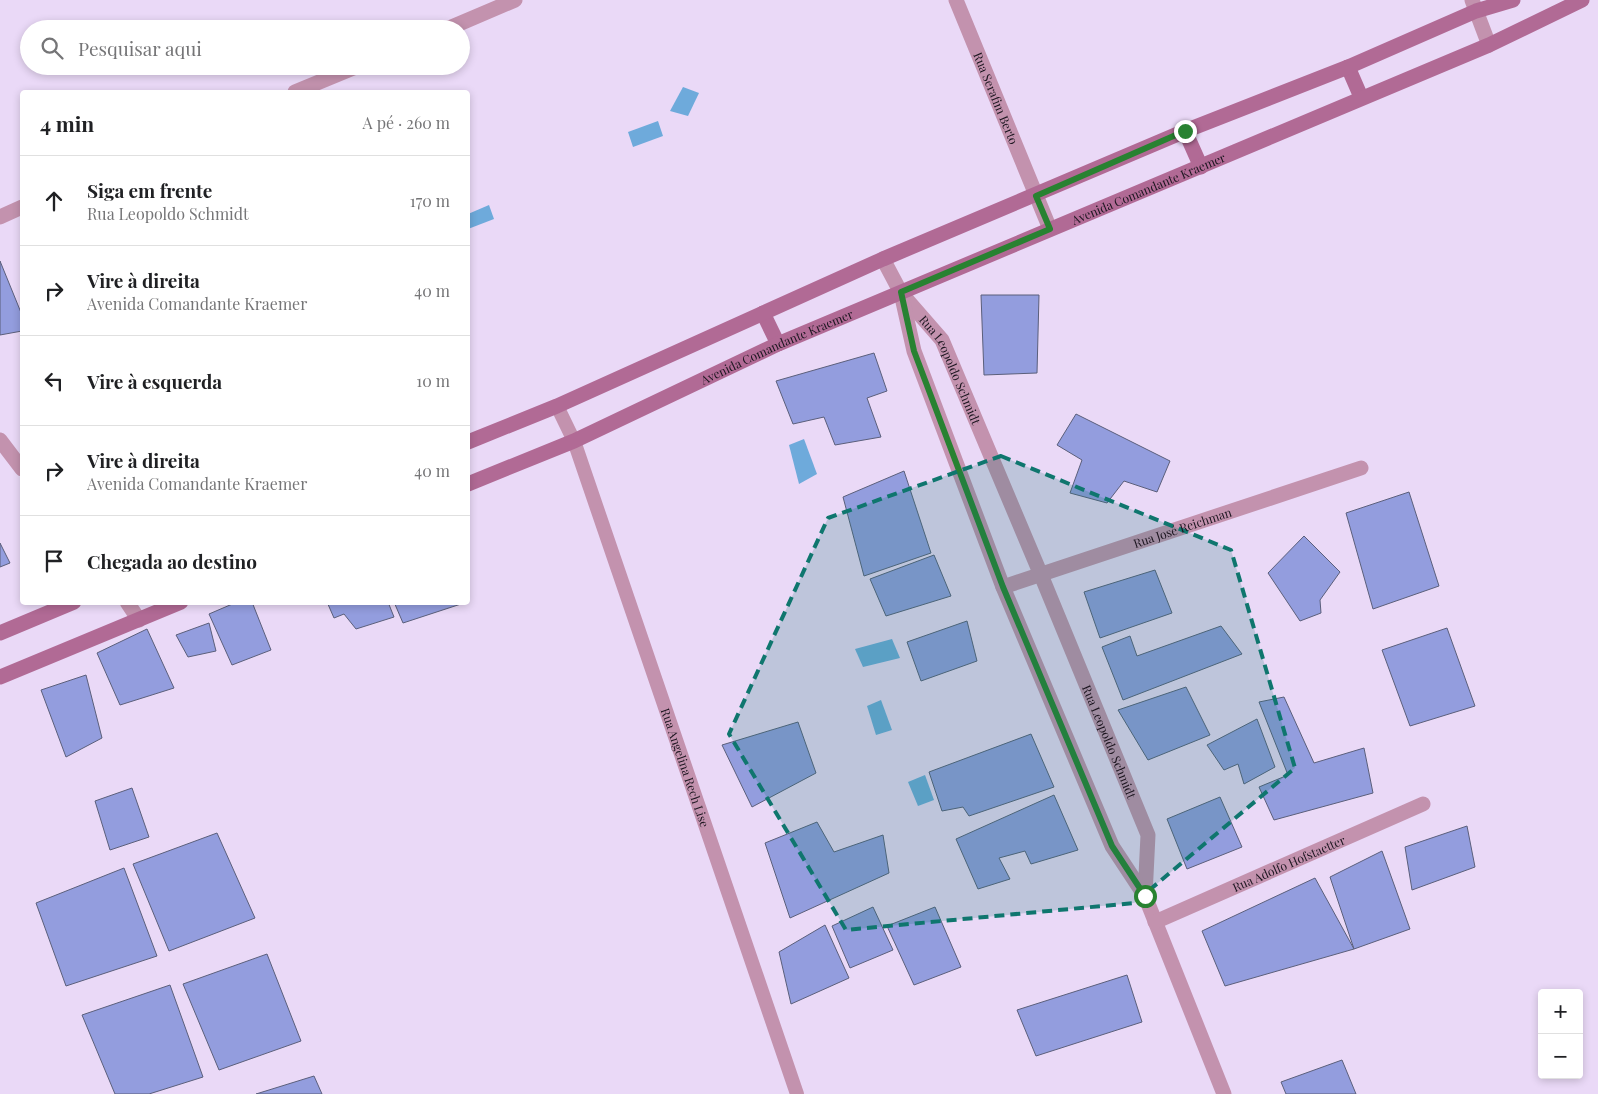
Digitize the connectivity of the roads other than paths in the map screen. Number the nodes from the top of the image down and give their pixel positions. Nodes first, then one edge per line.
1 (515, 0) edge
2 (956, 0) edge
3 (1513, 0) edge
4 (1582, 0) edge
5 (1474, 6) edge
6 (468, 20) edge
7 (1489, 45) junction
8 (1348, 68) junction
9 (336, 75) edge
10 (300, 90) edge
11 (1361, 97) junction
12 (1185, 131) junction
13 (1201, 167) junction
14 (1036, 196) junction
15 (20, 208) edge
16 (0, 217) edge
17 (1050, 229) junction
18 (883, 259) junction
19 (901, 292) junction
20 (763, 313) junction
21 (778, 344) junction
22 (557, 406) junction
23 (0, 440) edge
24 (470, 441) edge
25 (574, 442) junction
26 (20, 465) edge
27 (1361, 468) dead end
28 (470, 483) edge
29 (1041, 575) junction
30 (1003, 587) junction
31 (67, 605) edge
32 (129, 605) edge
33 (174, 605) edge
34 (139, 620) junction
35 (0, 633) edge
36 (0, 677) edge
37 (1423, 804) dead end
38 (1145, 896) junction
39 (1155, 922) junction
40 (797, 1094) edge
41 (1224, 1094) edge

1 - 6 street
2 - 14 street, Rua Serafim Berto
3 - 5 main road
4 - 7 main road, Avenida Comandante Kraemer
5 - 7 street
5 - 8 main road
7 - 11 main road, Avenida Comandante Kraemer
8 - 11 main road
8 - 12 main road
9 - 10 street
11 - 13 main road, Avenida Comandante Kraemer
12 - 13 main road
12 - 14 main road
13 - 17 main road, Avenida Comandante Kraemer
14 - 17 street, Rua Serafim Berto
14 - 18 main road
15 - 16 street
17 - 19 main road, Avenida Comandante Kraemer
18 - 19 street
18 - 20 main road
19 - 21 main road, Avenida Comandante Kraemer
19 - 29 street, Rua Leopoldo Schmidt
19 - 30 street, Rua Leopoldo Schmidt
20 - 21 main road
20 - 22 main road
21 - 25 main road, Avenida Comandante Kraemer
22 - 24 main road
22 - 25 lane, Rua Angelina Rech Lise
23 - 26 street
25 - 28 main road, Avenida Comandante Kraemer
25 - 40 lane, Rua Angelina Rech Lise
27 - 29 street, Rua José Reichman
29 - 30 street, Rua José Reichman
29 - 38 street, Rua Leopoldo Schmidt
30 - 38 street, Rua Leopoldo Schmidt
31 - 35 main road
32 - 34 street
33 - 34 main road
34 - 36 main road
37 - 39 street, Rua Adolfo Hofstaetter
38 - 39 street, Rua Leopoldo Schmidt
39 - 41 street, Rua Leopoldo Schmidt

